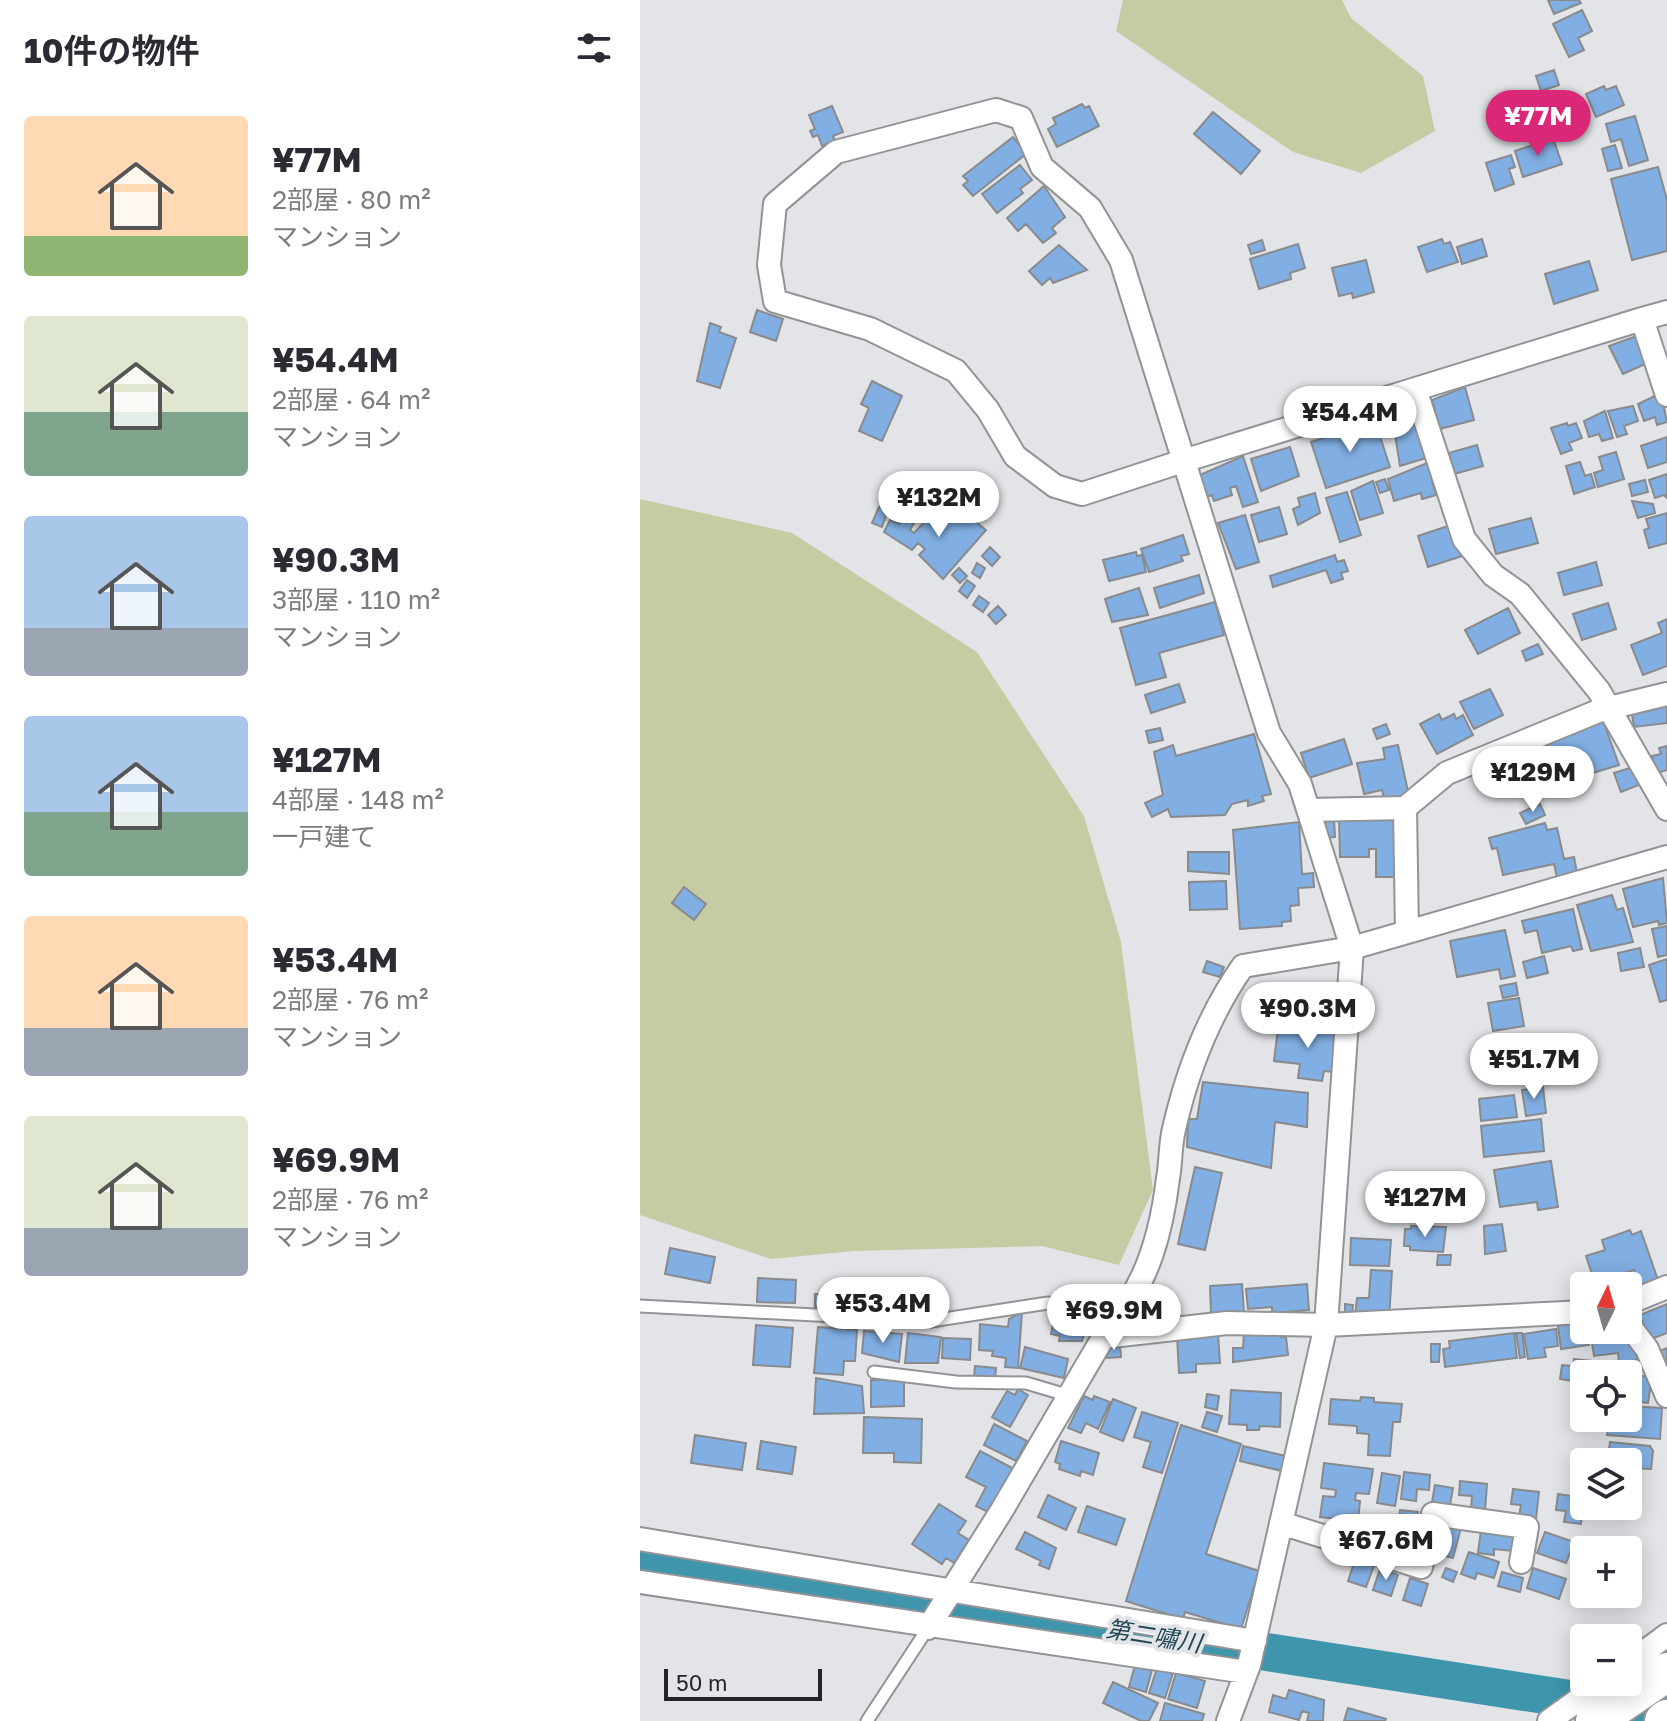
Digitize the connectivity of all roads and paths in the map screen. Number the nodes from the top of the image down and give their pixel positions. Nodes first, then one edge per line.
1 (1667, 312) edge
2 (1642, 319) junction
3 (1415, 389) junction
4 (1667, 395) edge
5 (1183, 461) junction
6 (1667, 694) edge
7 (1608, 708) junction
8 (1405, 808) junction
9 (1667, 809) edge
10 (1309, 810) junction
11 (1667, 857) edge
12 (1407, 932) junction
13 (1352, 948) junction
14 (1667, 1287) edge
15 (1642, 1297) edge
16 (640, 1306) edge
17 (1570, 1313) edge
18 (1326, 1325) junction
19 (1109, 1328) junction
20 (1642, 1342) edge
21 (874, 1372) dead end
22 (1070, 1396) junction
23 (1667, 1396) edge
24 (1281, 1523) junction
25 (640, 1539) edge
26 (1521, 1562) dead end
27 (640, 1582) edge
28 (949, 1594) junction
29 (931, 1623) junction
30 (1667, 1635) edge
31 (1255, 1641) junction
32 (1642, 1654) edge
33 (1248, 1669) junction
34 (1667, 1672) edge
35 (1584, 1696) edge
36 (867, 1721) edge
37 (1228, 1721) edge
38 (1549, 1721) edge
39 (1595, 1721) edge

1 - 2 street
2 - 3 street
2 - 4 street
3 - 5 street
3 - 7 street
5 - 5 street
5 - 10 street
6 - 7 street
7 - 8 street
7 - 9 street
8 - 10 street
8 - 12 street
10 - 13 street
11 - 12 street
12 - 13 street
13 - 18 street
13 - 19 street
14 - 15 street
16 - 19 lane
17 - 18 street
18 - 19 street
18 - 24 street
19 - 22 street
20 - 23 street
21 - 22 lane
22 - 28 street
24 - 26 street
24 - 31 street
25 - 28 street
27 - 29 street
28 - 29 street
28 - 31 street
29 - 33 street
29 - 36 lane
30 - 32 street
31 - 33 street
33 - 37 street
34 - 39 highway
35 - 38 street

